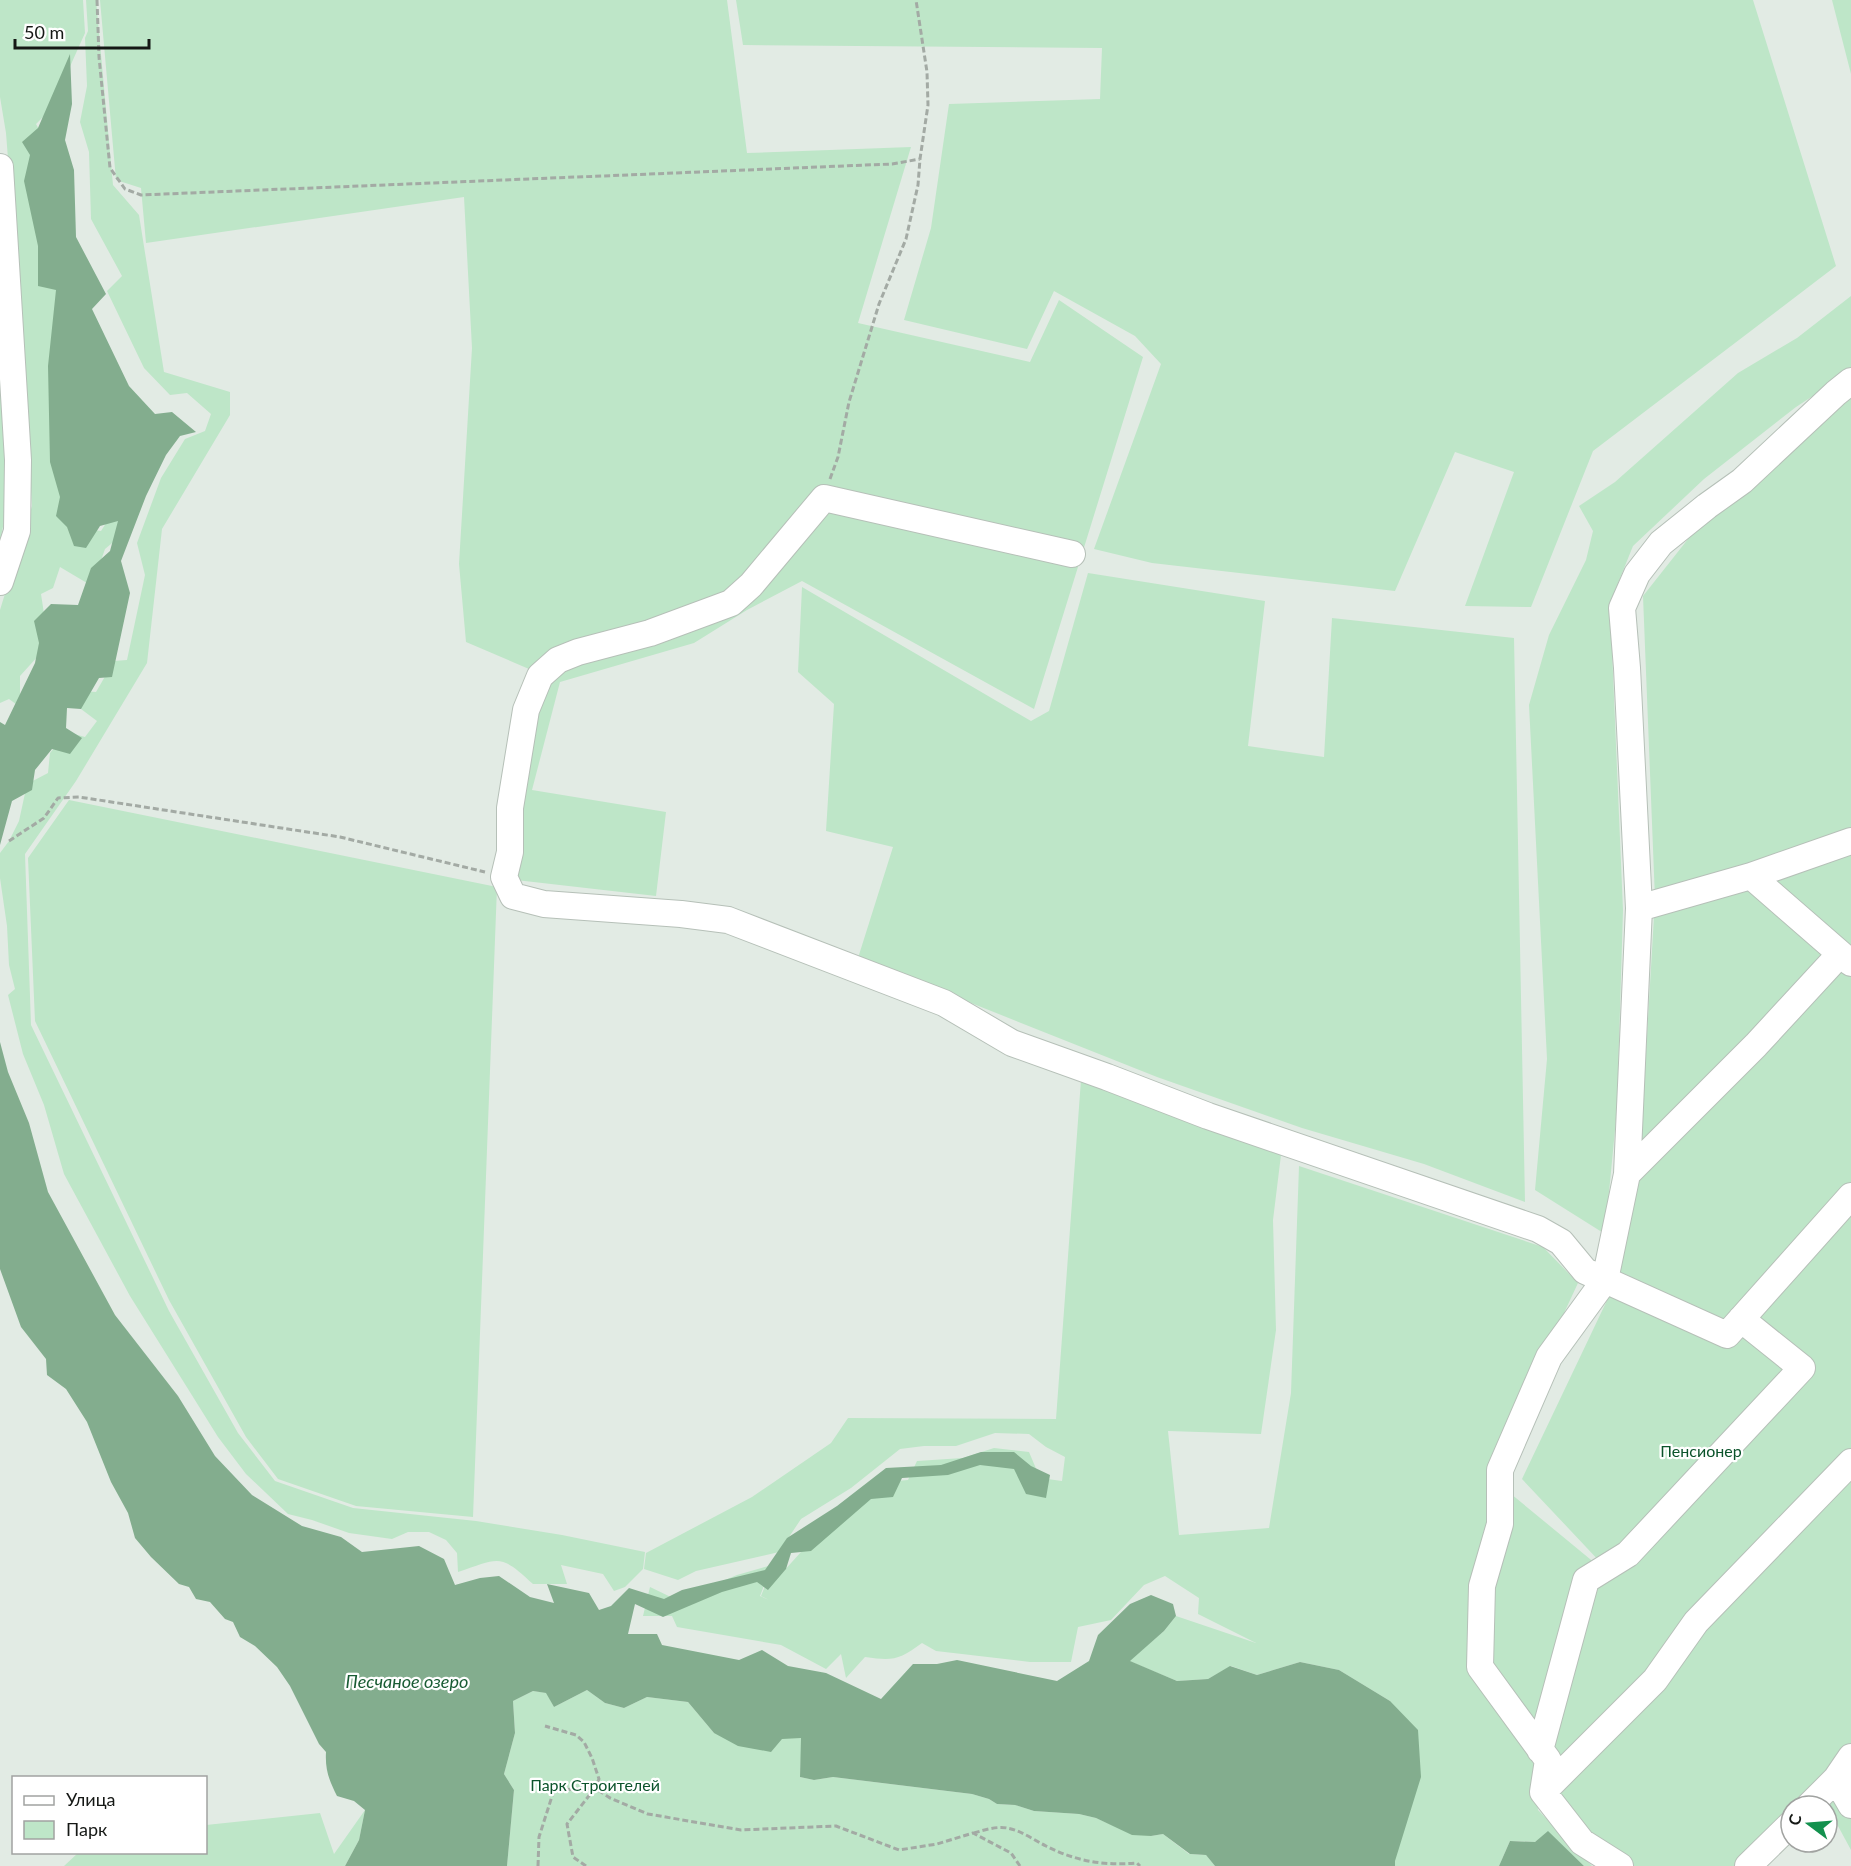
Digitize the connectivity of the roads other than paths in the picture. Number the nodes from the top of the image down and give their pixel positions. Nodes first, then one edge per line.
1 (0, 167) edge
2 (1851, 381) edge
3 (9, 459) edge
4 (1072, 554) dead end
5 (0, 582) edge
6 (1851, 841) edge
7 (1751, 876) junction
8 (1638, 908) junction
9 (1846, 958) edge
10 (1627, 1174) junction
11 (1851, 1196) edge
12 (1605, 1280) junction
13 (1741, 1319) junction
14 (1851, 1462) edge
15 (1540, 1750) junction
16 (1851, 1757) edge
17 (1836, 1779) junction
18 (1543, 1792) junction
19 (1821, 1794) edge
20 (1851, 1805) edge
21 (1779, 1836) edge
22 (1620, 1866) edge
23 (1748, 1866) edge

1 - 3 lane
2 - 8 lane
3 - 5 lane
4 - 12 lane
6 - 7 lane
7 - 8 lane
7 - 9 lane
8 - 10 lane
9 - 10 lane
10 - 12 lane
11 - 13 lane
12 - 13 lane
12 - 15 lane
13 - 15 lane
14 - 18 lane
15 - 18 lane
16 - 17 lane
17 - 19 lane
17 - 20 lane
18 - 22 lane
21 - 23 lane

